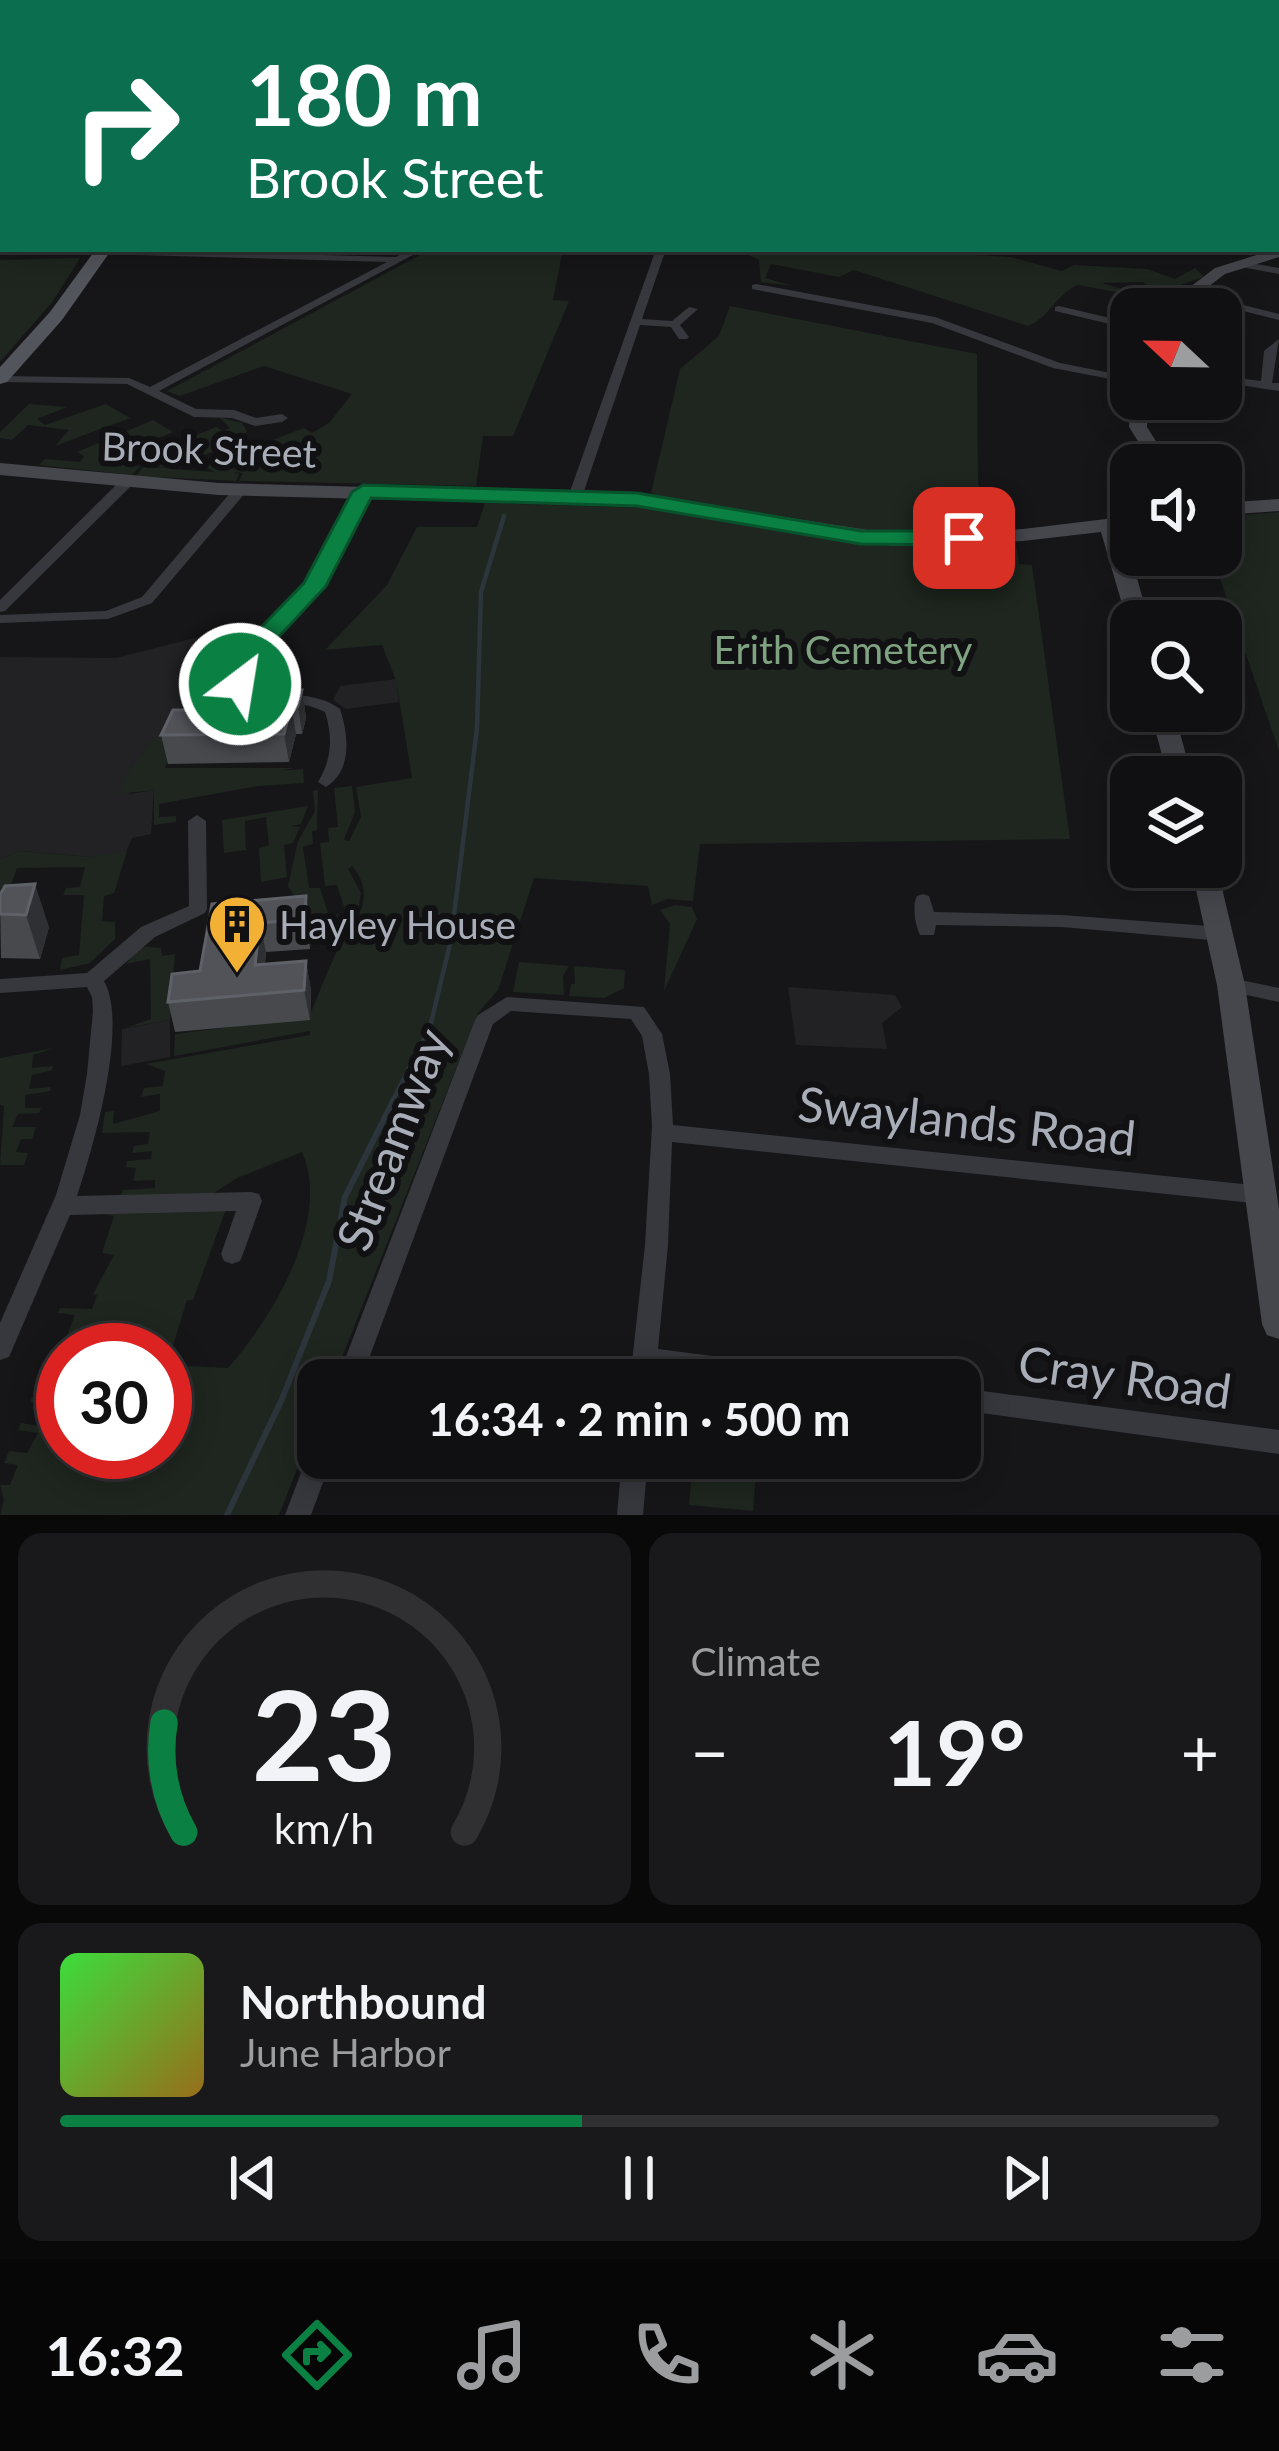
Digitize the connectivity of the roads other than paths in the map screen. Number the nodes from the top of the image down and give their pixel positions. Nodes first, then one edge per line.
1 (102, 252) edge
2 (169, 252) edge
3 (412, 252) edge
4 (660, 252) edge
5 (1279, 252) edge
6 (399, 259) junction
7 (1259, 259) junction
8 (1240, 264) junction
9 (1278, 271) edge
10 (756, 287) dead end
11 (1195, 288) edge
12 (1242, 308) edge
13 (693, 309) dead end
14 (1059, 309) dead end
15 (1279, 317) edge
16 (1110, 321) edge
17 (638, 322) junction
18 (674, 324) junction
19 (682, 337) dead end
20 (1279, 342) edge
21 (1110, 376) edge
22 (0, 379) edge
23 (1242, 382) edge
24 (1272, 386) edge
25 (153, 390) junction
26 (282, 418) dead end
27 (0, 469) edge
28 (125, 484) junction
29 (241, 489) junction
30 (363, 492) junction
31 (574, 497) junction
32 (1279, 506) edge
33 (1242, 507) edge
34 (1107, 526) junction
35 (1110, 526) edge
36 (1132, 600) edge
37 (0, 608) edge
38 (0, 619) edge
39 (326, 782) dead end
40 (197, 821) dead end
41 (1210, 888) edge
42 (925, 916) dead end
43 (1222, 934) junction
44 (92, 980) junction
45 (1231, 985) junction
46 (0, 986) edge
47 (1279, 995) edge
48 (662, 1132) junction
49 (1267, 1189) edge
50 (64, 1206) junction
51 (232, 1254) dead end
52 (1279, 1324) edge
53 (0, 1349) edge
54 (357, 1359) edge
55 (644, 1359) edge
56 (981, 1402) edge
57 (1279, 1442) edge
58 (311, 1479) edge
59 (633, 1479) edge
60 (298, 1515) edge
61 (630, 1515) edge

1 - 22 main road
2 - 6 street
3 - 6 street
4 - 17 street
5 - 7 street
6 - 25 street
7 - 8 street
7 - 9 street
8 - 9 street
8 - 11 street
10 - 21 street
12 - 15 street
13 - 18 street
14 - 16 street
17 - 18 street
17 - 31 street
18 - 19 street
20 - 24 street
22 - 25 street
23 - 24 street
25 - 26 street
27 - 28 street, Brook Street
28 - 29 street, Brook Street
28 - 37 street
29 - 30 street, Brook Street
29 - 38 street
30 - 31 street, Brook Street
30 - 39 street
31 - 34 street, Brook Street
32 - 33 street
34 - 35 street, Brook Street
34 - 36 street
40 - 44 street
41 - 43 street
42 - 43 street
43 - 45 street
44 - 46 street
44 - 50 street
45 - 47 street
45 - 49 street
48 - 49 street, Swaylands Road
48 - 54 street, Streamway
48 - 55 street
49 - 52 street
50 - 51 street
50 - 53 street
56 - 57 street, Cray Road
58 - 60 street
59 - 61 street

